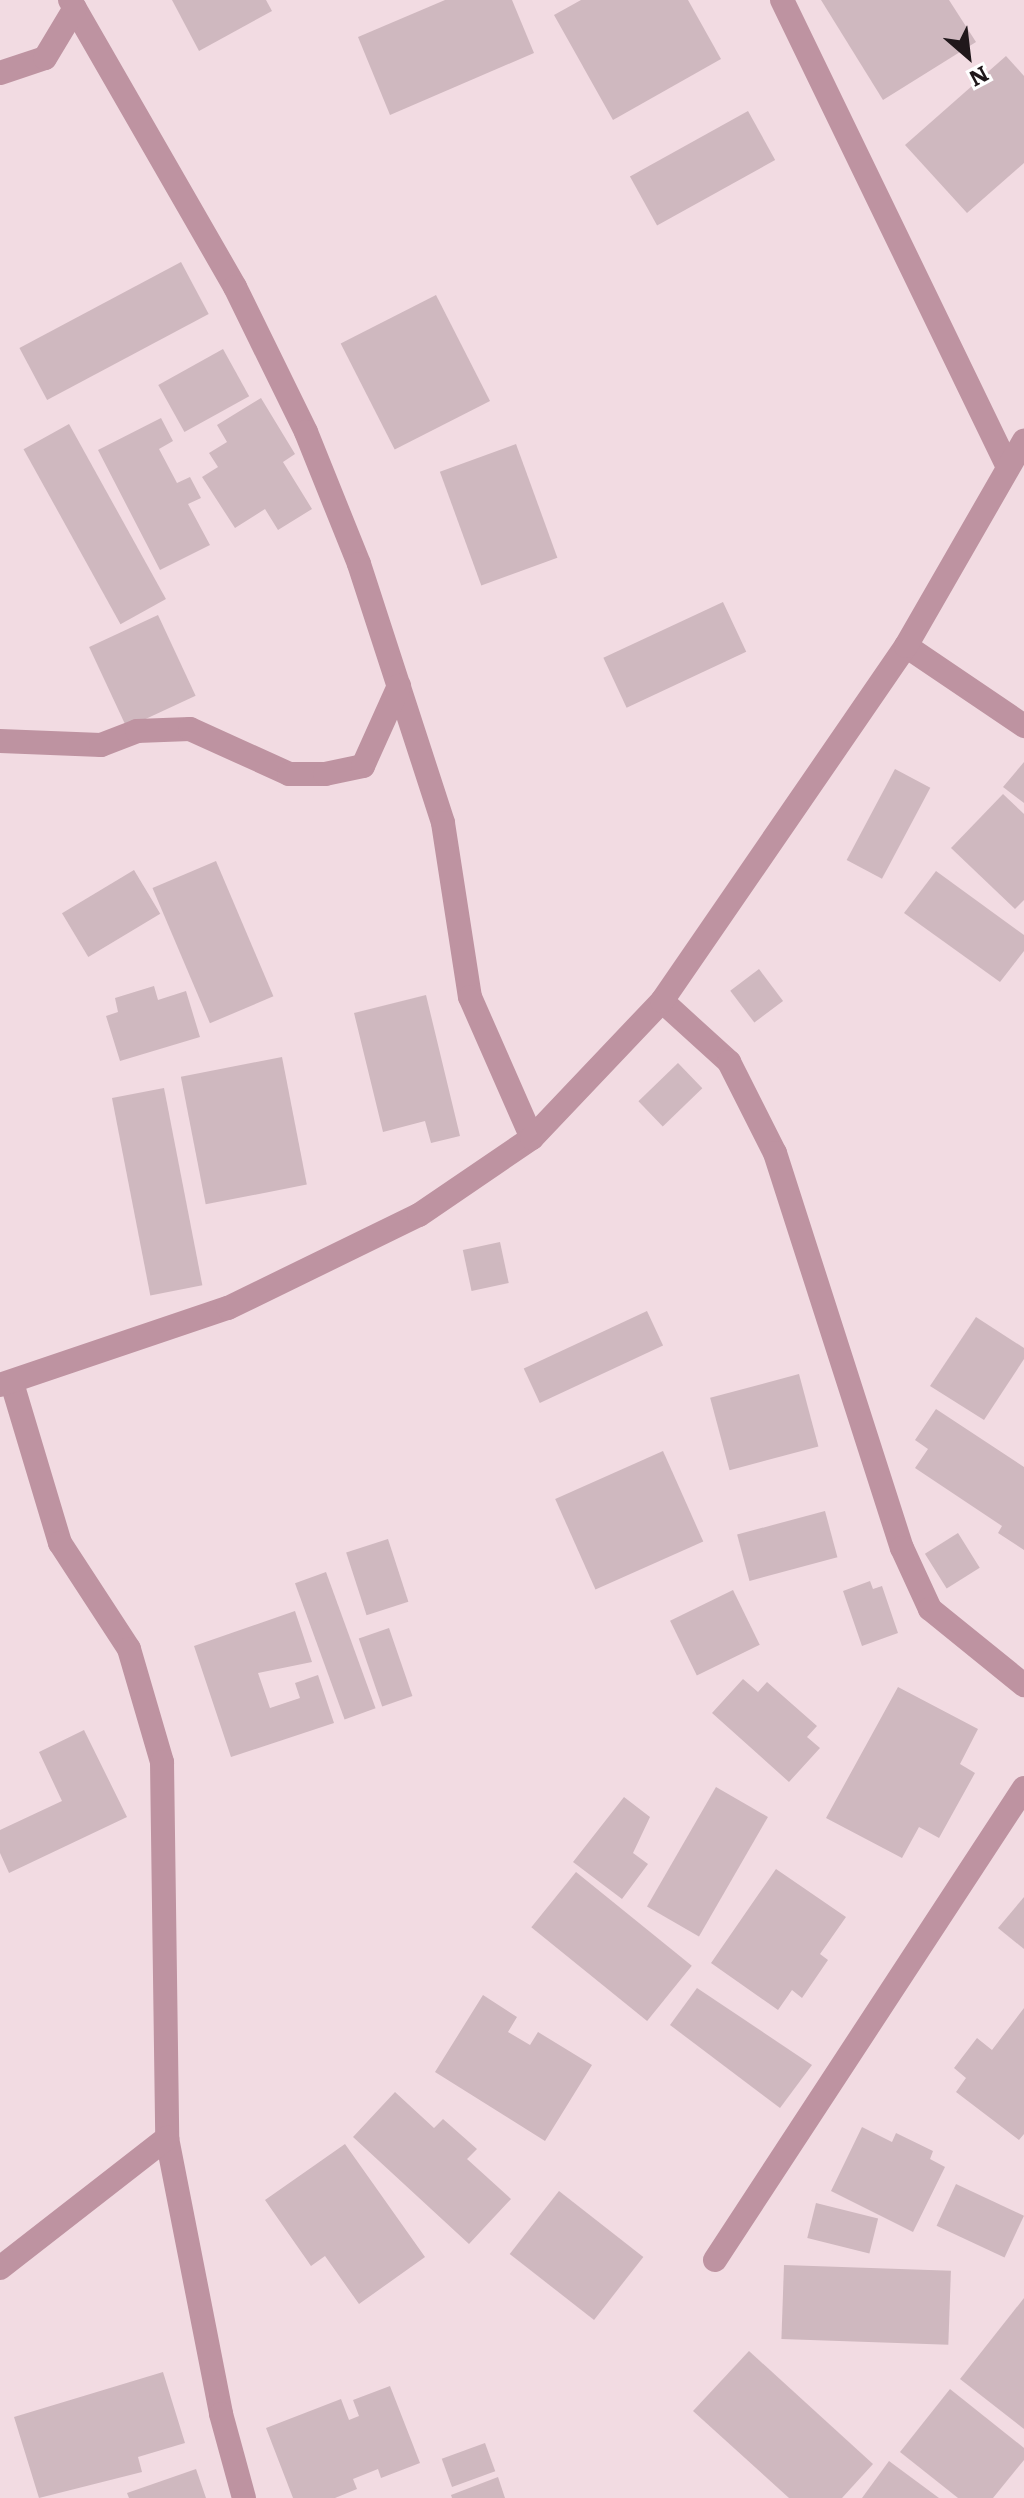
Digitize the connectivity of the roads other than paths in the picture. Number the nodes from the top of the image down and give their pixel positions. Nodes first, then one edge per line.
1 (782, 0) edge
2 (72, 4) edge
3 (0, 73) edge
4 (1024, 441) edge
5 (1008, 467) junction
6 (906, 646) junction
7 (399, 686) junction
8 (1024, 726) edge
9 (0, 741) edge
10 (662, 1001) junction
11 (532, 1138) junction
12 (6, 1384) edge
13 (1024, 1685) edge
14 (1024, 1788) edge
15 (167, 2138) junction
16 (715, 2260) dead end
17 (0, 2268) edge
18 (244, 2498) edge

1 - 5 street
2 - 3 street
2 - 7 street
4 - 5 street
5 - 6 street
6 - 8 street
6 - 10 street
7 - 9 street
7 - 11 street
10 - 11 street
10 - 13 street
11 - 12 street
12 - 15 street
14 - 16 street
15 - 17 street
15 - 18 street

